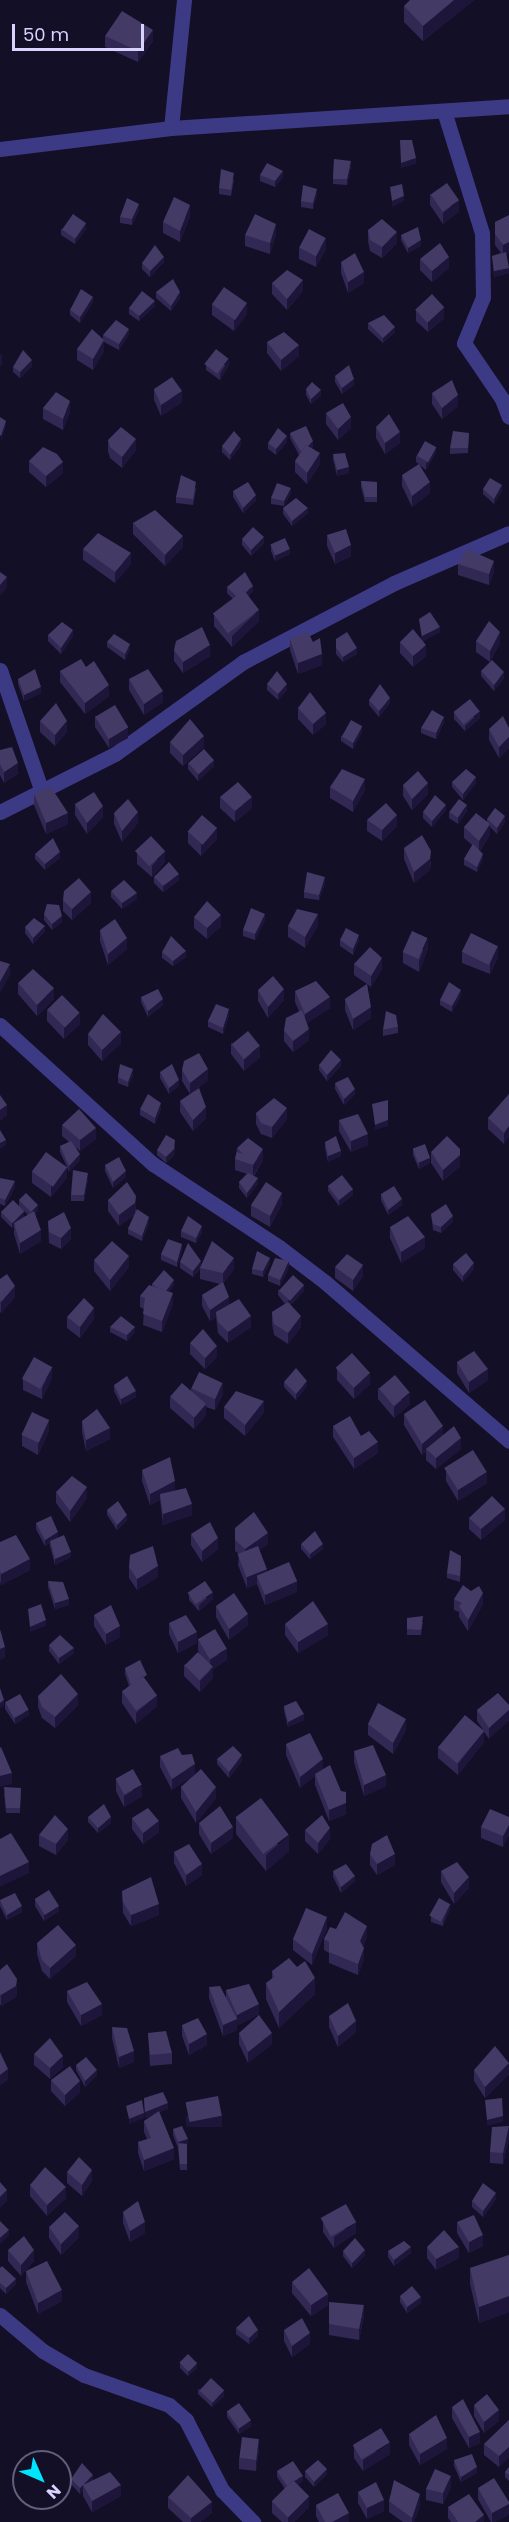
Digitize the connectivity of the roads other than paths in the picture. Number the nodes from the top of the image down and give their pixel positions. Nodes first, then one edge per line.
1 (184, 0) edge
2 (509, 106) edge
3 (444, 111) junction
4 (171, 128) junction
5 (0, 149) edge
6 (509, 417) edge
7 (509, 533) edge
8 (0, 670) edge
9 (41, 789) junction
10 (0, 812) edge
11 (0, 1025) edge
12 (509, 1441) edge
13 (0, 2315) edge
14 (253, 2522) edge

1 - 4 street
2 - 3 street
3 - 4 street
3 - 6 street
4 - 5 street
7 - 9 street
8 - 9 street
9 - 10 street
11 - 12 street
13 - 14 street

